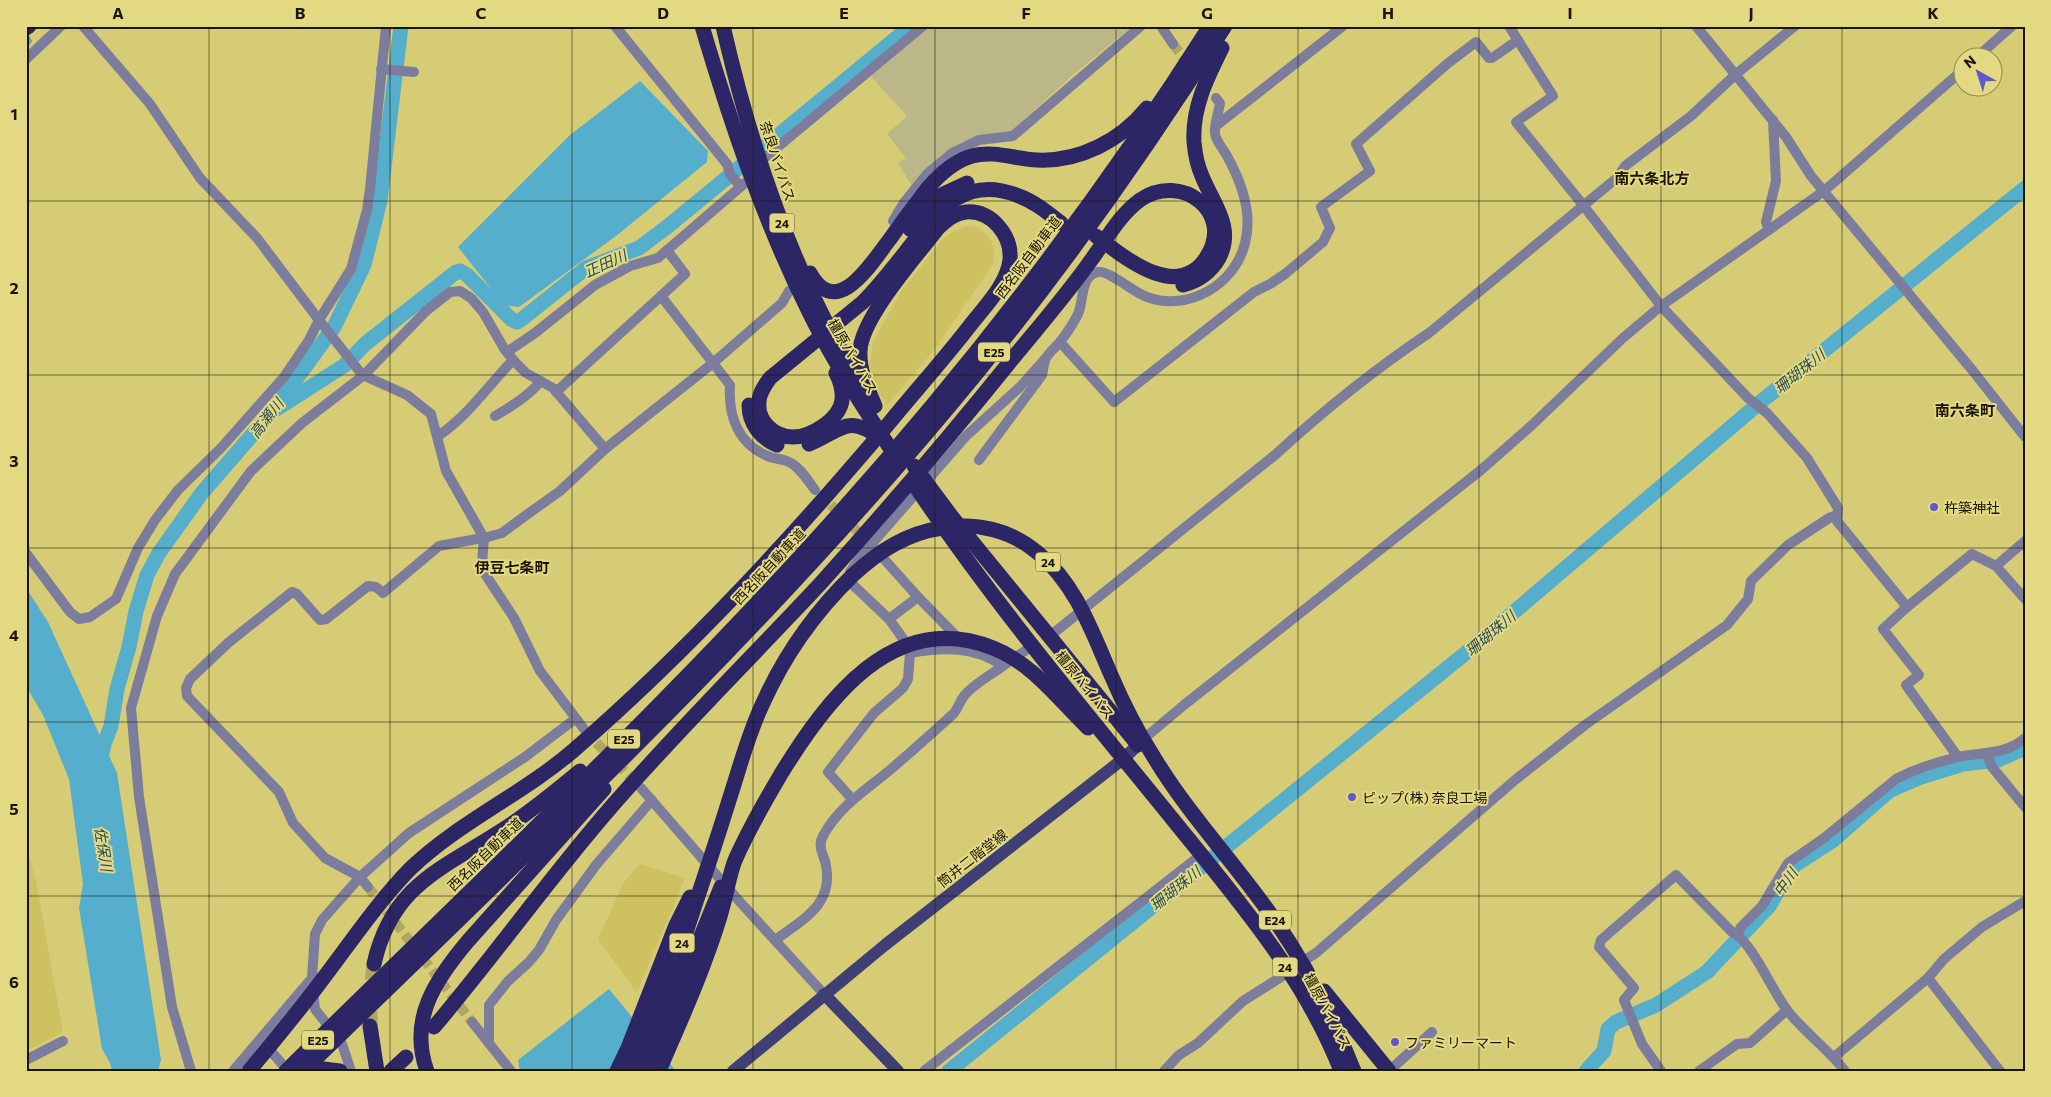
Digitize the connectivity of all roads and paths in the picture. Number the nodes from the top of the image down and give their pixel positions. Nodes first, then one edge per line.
1 (61, 26) edge
2 (84, 26) edge
3 (386, 26) edge
4 (615, 26) edge
5 (702, 26) edge
6 (723, 26) edge
7 (923, 26) edge
8 (1141, 26) edge
9 (1161, 26) edge
10 (1206, 26) edge
11 (1210, 26) edge
12 (1226, 26) edge
13 (1233, 26) edge
14 (1343, 26) edge
15 (1509, 26) edge
16 (1696, 26) edge
17 (1795, 26) edge
18 (2012, 26) edge
19 (1518, 40) junction
20 (1173, 44) tunnel mouth
21 (1987, 48) edge
22 (26, 59) edge
23 (383, 69) junction
24 (414, 72) dead end
25 (1735, 75) junction
26 (1954, 78) edge
27 (1216, 98) dead end
28 (1772, 120) junction
29 (1217, 126) junction
30 (761, 161) junction
31 (753, 181) junction
32 (1824, 191) junction
33 (1584, 205) junction
34 (1090, 213) junction
35 (1064, 219) dead end
36 (893, 221) dead end
37 (1769, 230) junction
38 (903, 247) junction
39 (667, 250) junction
40 (875, 284) junction
41 (796, 285) junction
42 (661, 296) junction
43 (1661, 306) junction
44 (810, 313) junction
45 (320, 321) junction
46 (809, 341) junction
47 (1060, 342) junction
48 (510, 356) junction
49 (1046, 358) junction
50 (713, 363) junction
51 (364, 375) junction
52 (541, 381) junction
53 (556, 392) junction
54 (875, 406) junction
55 (495, 416) dead end
56 (438, 436) junction
57 (2025, 437) edge
58 (887, 444) junction
59 (605, 449) junction
60 (979, 460) dead end
61 (891, 464) junction
62 (928, 470) junction
63 (815, 490) tunnel mouth
64 (907, 496) junction
65 (1837, 515) junction
66 (484, 538) junction
67 (2025, 541) edge
68 (874, 549) tunnel mouth
69 (26, 553) edge
70 (1996, 566) junction
71 (918, 598) junction
72 (2025, 598) edge
73 (1907, 607) junction
74 (889, 620) junction
75 (732, 628) junction
76 (1050, 636) junction
77 (1032, 646) junction
78 (971, 651) junction
79 (910, 653) junction
80 (1003, 666) junction
81 (683, 697) junction
82 (575, 720) junction
83 (584, 729) tunnel mouth
84 (2025, 738) edge
85 (1138, 744) junction
86 (1987, 754) junction
87 (1958, 757) junction
88 (1123, 759) junction
89 (1171, 784) joint
90 (641, 788) tunnel mouth
91 (852, 799) junction
92 (652, 800) junction
93 (2025, 807) edge
94 (1202, 856) junction
95 (360, 877) junction
96 (368, 887) tunnel mouth
97 (2025, 901) edge
98 (1737, 934) junction
99 (775, 940) junction
100 (1305, 960) junction
101 (374, 964) tunnel mouth
102 (1289, 972) junction
103 (312, 978) junction
104 (1928, 978) junction
105 (1323, 990) junction
106 (824, 994) junction
107 (652, 1000) junction
108 (1787, 1010) junction
109 (359, 1017) junction
110 (674, 1018) junction
111 (472, 1022) tunnel mouth
112 (434, 1027) dead end
113 (1432, 1032) dead end
114 (262, 1040) junction
115 (63, 1041) dead end
116 (489, 1043) junction
117 (1834, 1057) junction
118 (26, 1060) edge
119 (1655, 1069) edge
120 (191, 1071) edge
121 (234, 1071) edge
122 (249, 1071) edge
123 (288, 1071) edge
124 (303, 1071) edge
125 (340, 1071) edge
126 (351, 1071) edge
127 (377, 1071) edge
128 (427, 1071) edge
129 (511, 1071) edge
130 (617, 1071) edge
131 (631, 1071) edge
132 (646, 1071) edge
133 (658, 1071) edge
134 (733, 1071) edge
135 (898, 1071) edge
136 (924, 1071) edge
137 (1164, 1071) edge
138 (1336, 1071) edge
139 (1341, 1071) edge
140 (1354, 1071) edge
141 (1360, 1071) edge
142 (1389, 1071) edge
143 (1699, 1071) edge
144 (1845, 1071) edge
145 (2000, 1071) edge

1 - 22 street
2 - 45 street
3 - 23 street
4 - 31 street
5 - 31 highway, 奈良バイパス / 24
6 - 30 highway, 奈良バイパス / 24
7 - 30 street
8 - 36 street
9 - 20 street
10 - 38 highway
11 - 34 highway, 西名阪自動車道 / E25
12 - 34 highway, 西名阪自動車道 / E25
13 - 62 highway
14 - 29 street
15 - 19 street
16 - 25 street
17 - 25 street
18 - 21 street
19 - 33 street
19 - 47 street
23 - 24 street
23 - 45 street
25 - 28 street
25 - 33 street
26 - 32 street
27 - 29 street
28 - 32 street
28 - 37 street
29 - 47 street
30 - 31 highway, 奈良バイパス / 24
31 - 39 street
31 - 40 highway
31 - 41 highway, 奈良バイパス / 24
31 - 54 highway, 奈良バイパス / 24
32 - 37 street
32 - 57 street
33 - 43 street
33 - 76 street
34 - 61 highway, 西名阪自動車道 / E25
35 - 38 highway
37 - 43 street
38 - 40 highway
38 - 40 highway
38 - 40 highway
38 - 40 highway
38 - 122 highway
39 - 42 street
39 - 48 street
40 - 46 highway
40 - 54 highway
41 - 44 highway, 奈良バイパス / 24
41 - 50 street
42 - 50 street
42 - 53 street
43 - 65 street
43 - 85 street
44 - 46 highway
44 - 58 highway, 橿原バイパス / 24
45 - 51 street
45 - 69 street
46 - 58 highway
47 - 49 street
48 - 51 street
48 - 52 street
48 - 56 street
49 - 60 street
49 - 62 street
50 - 59 street
50 - 63 street
51 - 56 street
51 - 120 street
52 - 53 street
52 - 55 street
53 - 59 street
54 - 76 highway, 橿原バイパス / 24
56 - 66 street
58 - 77 highway, 橿原バイパス / 24
59 - 66 street
61 - 75 highway, 西名阪自動車道 / E25
61 - 81 highway, 西名阪自動車道 / E25
62 - 64 highway
64 - 74 street
64 - 112 highway
65 - 73 street
65 - 100 street
66 - 82 street
66 - 95 street
67 - 70 street
68 - 71 street
70 - 72 street
70 - 73 street
71 - 74 street
71 - 78 street
73 - 87 street
74 - 79 street
75 - 101 highway
75 - 109 highway, 西名阪自動車道 / E25
76 - 85 highway, 橿原バイパス / 24
77 - 80 street
77 - 88 highway, 橿原バイパス / 24
78 - 79 street
78 - 80 street
79 - 91 street
80 - 91 street
81 - 109 highway, 西名阪自動車道 / E25
81 - 128 highway
82 - 83 street
82 - 95 street
84 - 86 street
85 - 88 main road, 筒井二階堂線
85 - 100 highway, 橿原バイパス / 24
86 - 87 street
86 - 93 street
87 - 98 street
88 - 94 highway, 橿原バイパス / 24
88 - 106 main road, 筒井二階堂線
89 - 107 highway, 24
89 - 140 highway, E24
90 - 92 street
91 - 99 street
92 - 99 street
92 - 116 street
94 - 102 highway, 橿原バイパス / 24
94 - 136 street
95 - 96 street
95 - 103 street
97 - 104 street
98 - 108 street
98 - 119 street
99 - 106 street
100 - 105 highway, 橿原バイパス / 24
102 - 137 street
102 - 139 highway, 橿原バイパス / 24
103 - 114 street
103 - 126 street
104 - 117 street
104 - 145 street
105 - 141 highway, 橿原バイパス / 24
105 - 142 highway, 24
106 - 134 main road, 筒井二階堂線
106 - 135 main road
107 - 130 highway
107 - 131 highway, 24
108 - 117 street
108 - 143 street
109 - 123 highway, 西名阪自動車道 / E25
109 - 124 highway, 西名阪自動車道 / E25
109 - 127 highway
110 - 132 highway
110 - 133 highway
110 - 138 highway, E24
111 - 116 street
113 - 142 street
114 - 121 street
114 - 123 street
115 - 118 street
116 - 129 street
117 - 144 street
123 - 125 highway

